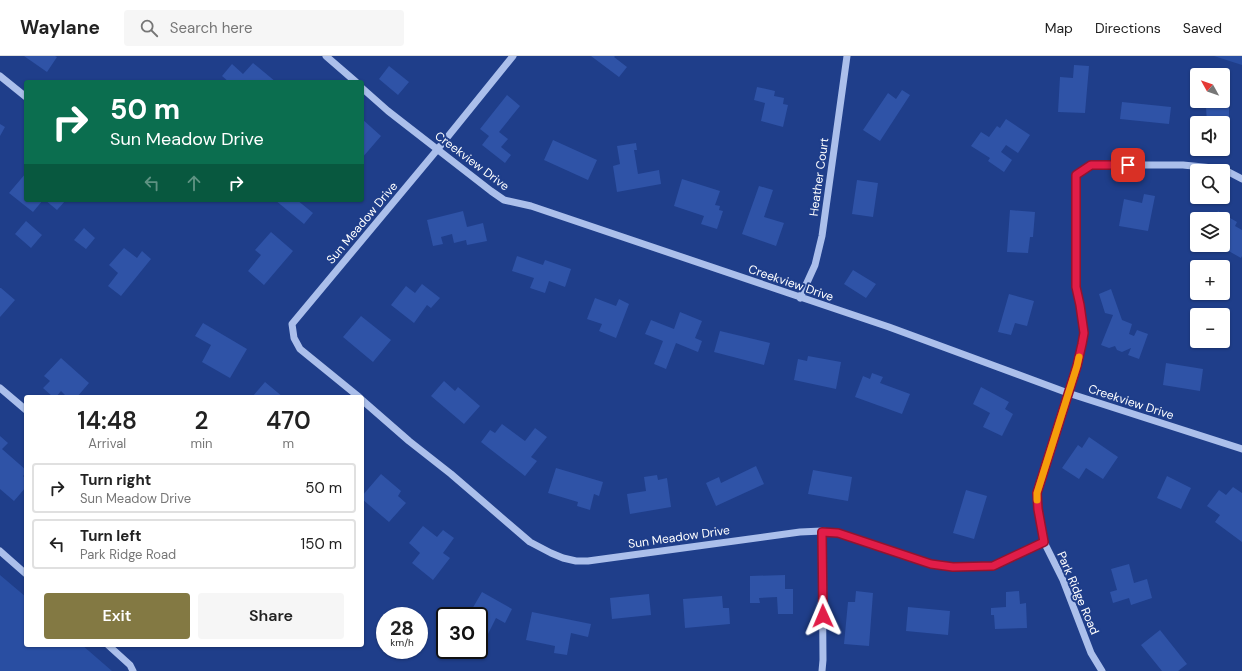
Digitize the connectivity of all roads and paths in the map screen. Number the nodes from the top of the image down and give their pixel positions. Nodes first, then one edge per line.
1 (326, 56) edge
2 (513, 56) edge
3 (846, 56) edge
4 (0, 76) edge
5 (354, 80) edge
6 (364, 90) edge
7 (24, 95) edge
8 (437, 150) junction
9 (1242, 179) edge
10 (800, 298) junction
11 (0, 388) edge
12 (1068, 394) junction
13 (357, 395) edge
14 (364, 402) edge
15 (24, 408) edge
16 (1242, 449) edge
17 (822, 532) junction
18 (1044, 542) junction
19 (0, 551) edge
20 (24, 572) edge
21 (110, 647) edge
22 (133, 671) edge
23 (822, 671) edge
24 (1102, 671) edge

1 - 5 street
2 - 8 street, Sun Meadow Drive
3 - 10 street, Heather Court
4 - 7 street
6 - 8 street, Creekview Drive
8 - 10 street, Creekview Drive
8 - 13 street, Sun Meadow Drive
9 - 12 street, Park Ridge Road
10 - 12 street, Creekview Drive
11 - 15 street
12 - 16 street, Creekview Drive
12 - 18 street, Park Ridge Road
14 - 17 street, Sun Meadow Drive
17 - 18 street, Sun Meadow Drive
17 - 23 street
18 - 24 street, Park Ridge Road
19 - 20 street
21 - 22 street

